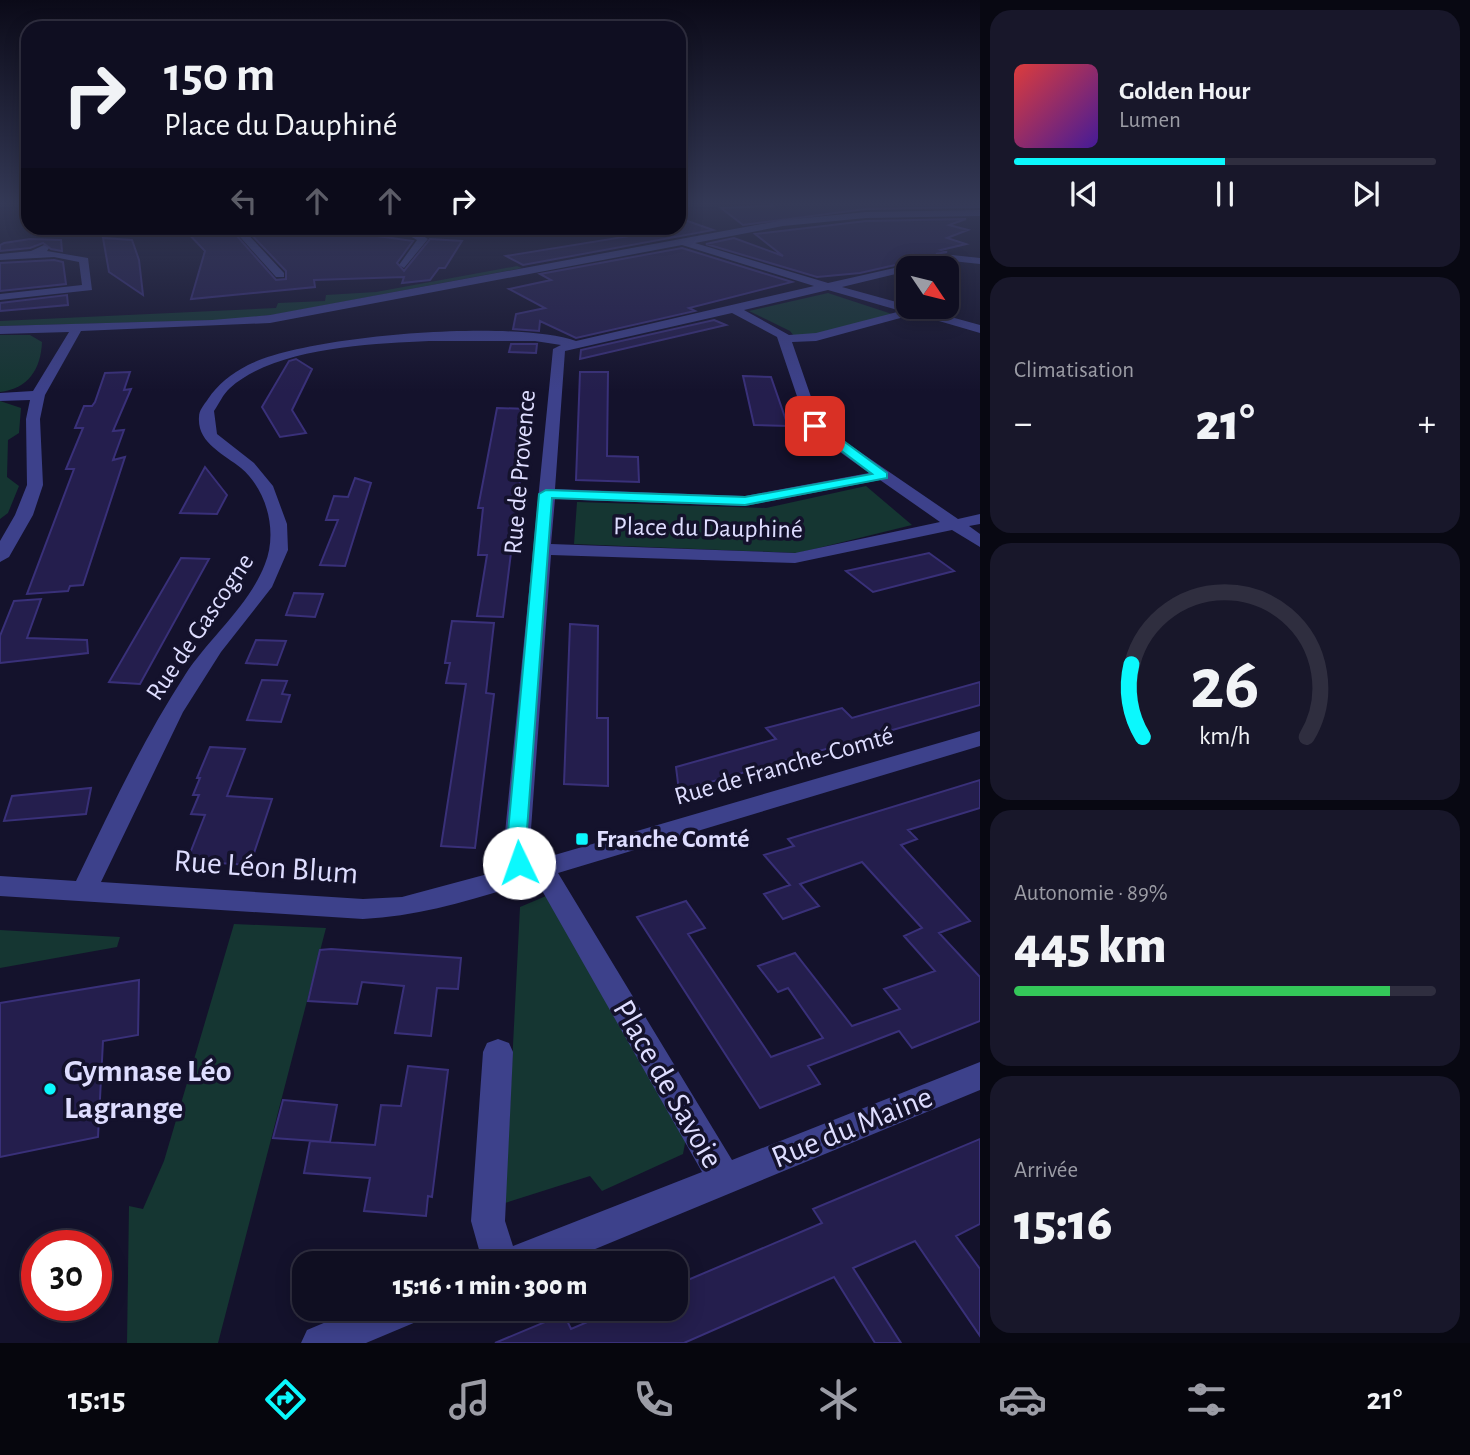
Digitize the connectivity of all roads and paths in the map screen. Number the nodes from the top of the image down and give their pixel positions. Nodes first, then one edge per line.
1 (85, 266) edge
2 (271, 266) edge
3 (551, 266) edge
4 (762, 266) edge
5 (896, 271) edge
6 (280, 275) dead end
7 (828, 286) junction
8 (0, 297) edge
9 (896, 305) edge
10 (732, 307) junction
11 (896, 316) edge
12 (944, 319) edge
13 (77, 328) junction
14 (980, 329) edge
15 (0, 330) edge
16 (785, 339) junction
17 (572, 344) junction
18 (38, 395) junction
19 (0, 397) edge
20 (882, 475) junction
21 (546, 494) junction
22 (980, 519) edge
23 (954, 525) junction
24 (7, 533) edge
25 (980, 542) edge
26 (541, 549) junction
27 (0, 557) edge
28 (980, 738) edge
29 (533, 871) junction
30 (0, 886) edge
31 (84, 891) junction
32 (498, 1052) dead end
33 (980, 1076) edge
34 (724, 1178) junction
35 (498, 1251) edge
36 (546, 1251) edge
37 (374, 1321) edge
38 (320, 1343) edge

1 - 8 street
2 - 6 street
3 - 13 street
4 - 7 street
5 - 7 street
7 - 9 street
7 - 10 street
10 - 16 street
10 - 17 street
11 - 16 street
12 - 14 street
13 - 15 street
13 - 18 street
16 - 20 street
17 - 21 street, Rue de Provence
17 - 31 street, Rue de Gascogne
18 - 19 street
18 - 24 street
20 - 21 street, Place du Dauphiné
20 - 23 street
21 - 26 street, Rue de Provence
22 - 23 street, Place du Dauphiné
23 - 25 street
23 - 26 street, Place du Dauphiné
24 - 27 street
26 - 29 street, Rue de Provence
28 - 29 street, Rue de Franche-Comté
29 - 31 street, Rue Léon Blum
29 - 34 street, Place de Savoie
30 - 31 street, Rue Léon Blum
32 - 35 street
33 - 34 street, Rue du Maine
34 - 36 street, Place de Savoie
37 - 38 street

